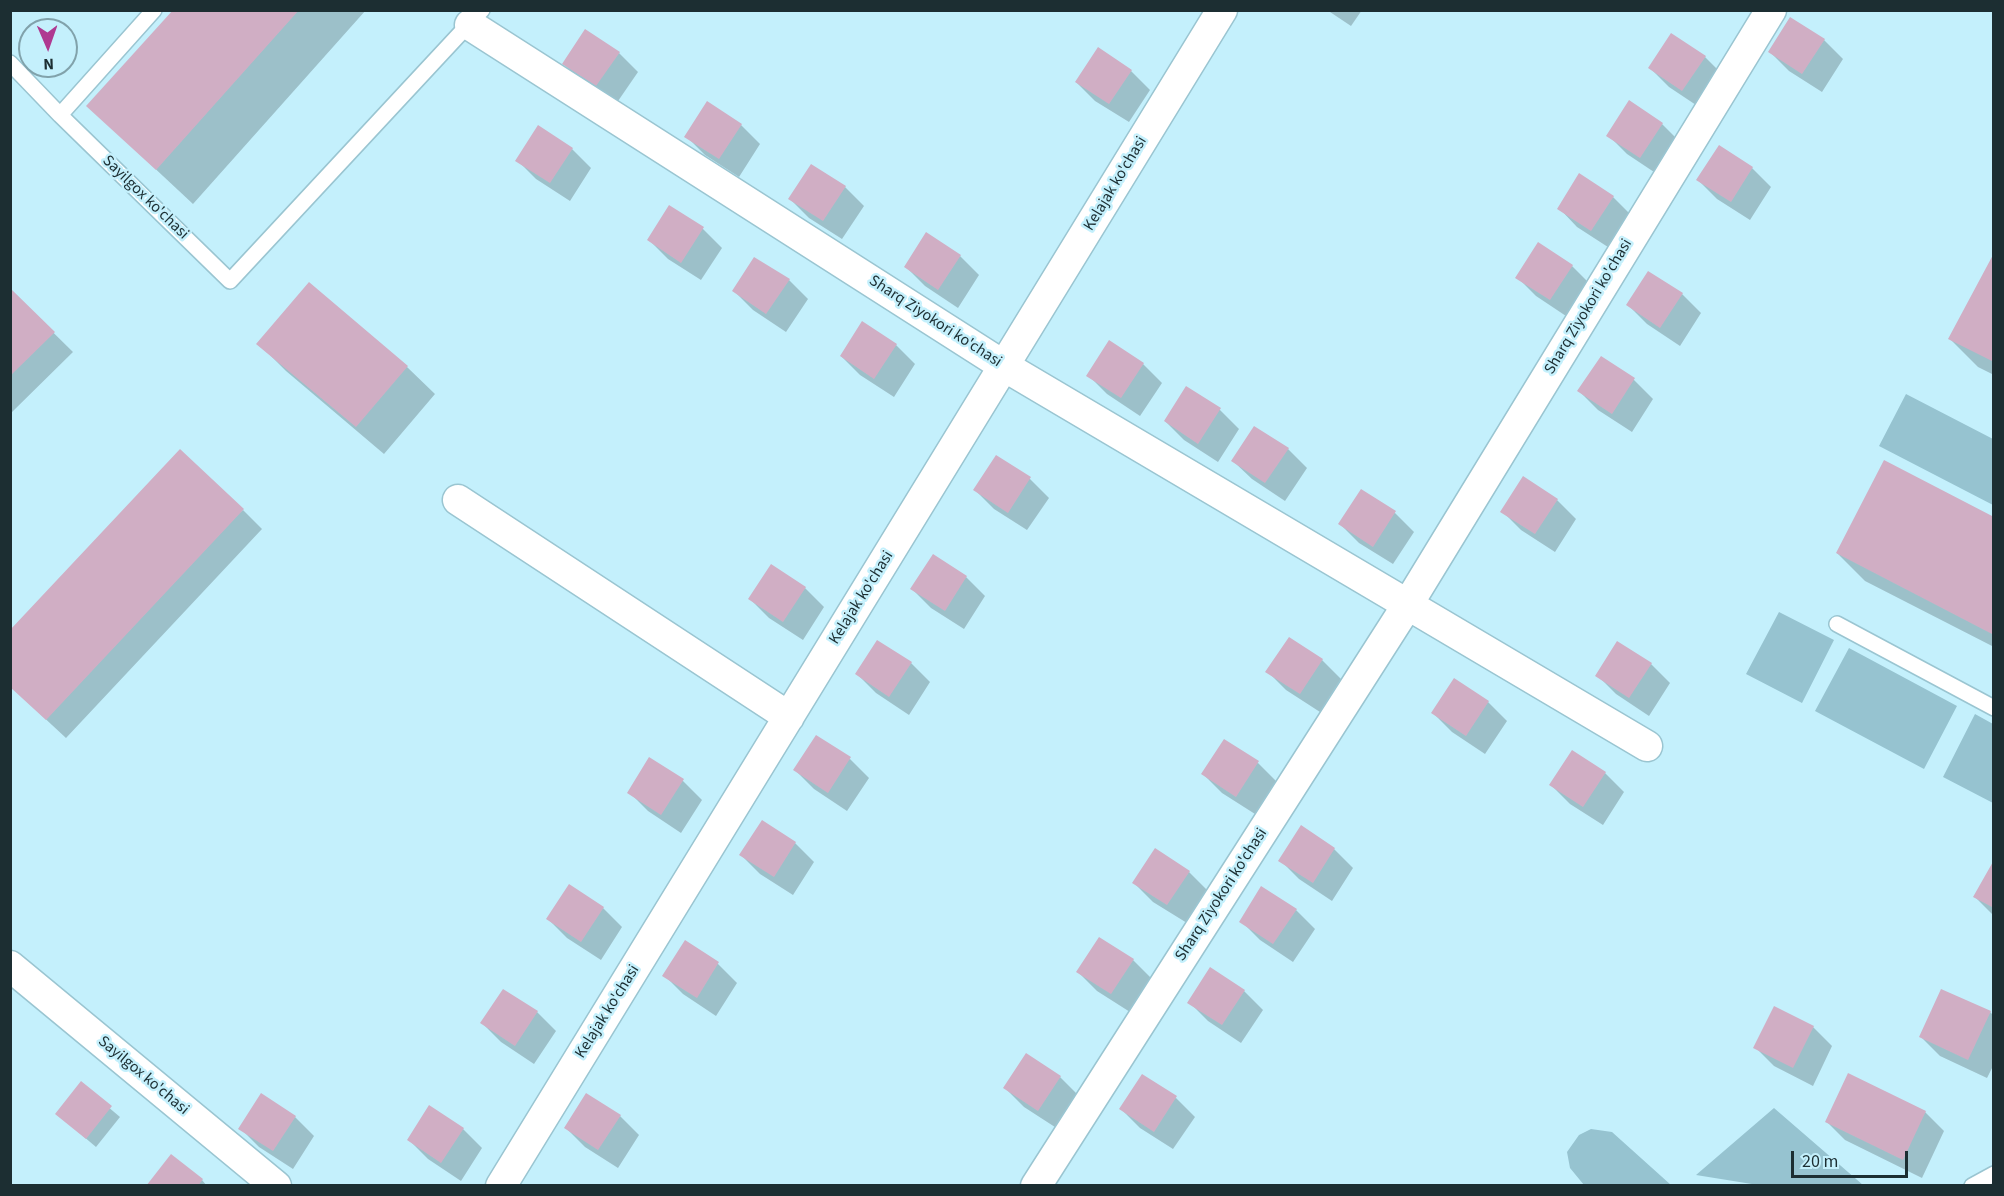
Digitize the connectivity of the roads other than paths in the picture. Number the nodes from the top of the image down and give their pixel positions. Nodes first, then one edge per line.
1 (154, 10) edge
2 (1771, 10) edge
3 (1218, 12) edge
4 (476, 18) edge
5 (10, 63) edge
6 (60, 115) junction
7 (1004, 366) junction
8 (458, 500) dead end
9 (1408, 604) junction
10 (1837, 624) dead end
11 (1994, 708) edge
12 (789, 717) junction
13 (1647, 746) dead end
14 (10, 966) edge
15 (1994, 1174) edge
16 (276, 1185) edge
17 (501, 1185) edge
18 (1036, 1185) edge
19 (1972, 1185) edge

1 - 6 lane
2 - 9 street, Sharq Ziyokori ko'chasi
3 - 7 street, Kelajak ko'chasi
4 - 6 lane, Sayilgox ko'chasi
4 - 7 street, Sharq Ziyokori ko'chasi
5 - 6 lane, Sayilgox ko'chasi
7 - 9 street, Sharq Ziyokori ko'chasi
7 - 12 street, Kelajak ko'chasi
8 - 12 street
9 - 13 street, Sharq Ziyokori ko'chasi
9 - 18 street, Sharq Ziyokori ko'chasi
10 - 11 lane
12 - 17 street, Kelajak ko'chasi
14 - 16 street, Sayilgox ko'chasi
15 - 19 lane

